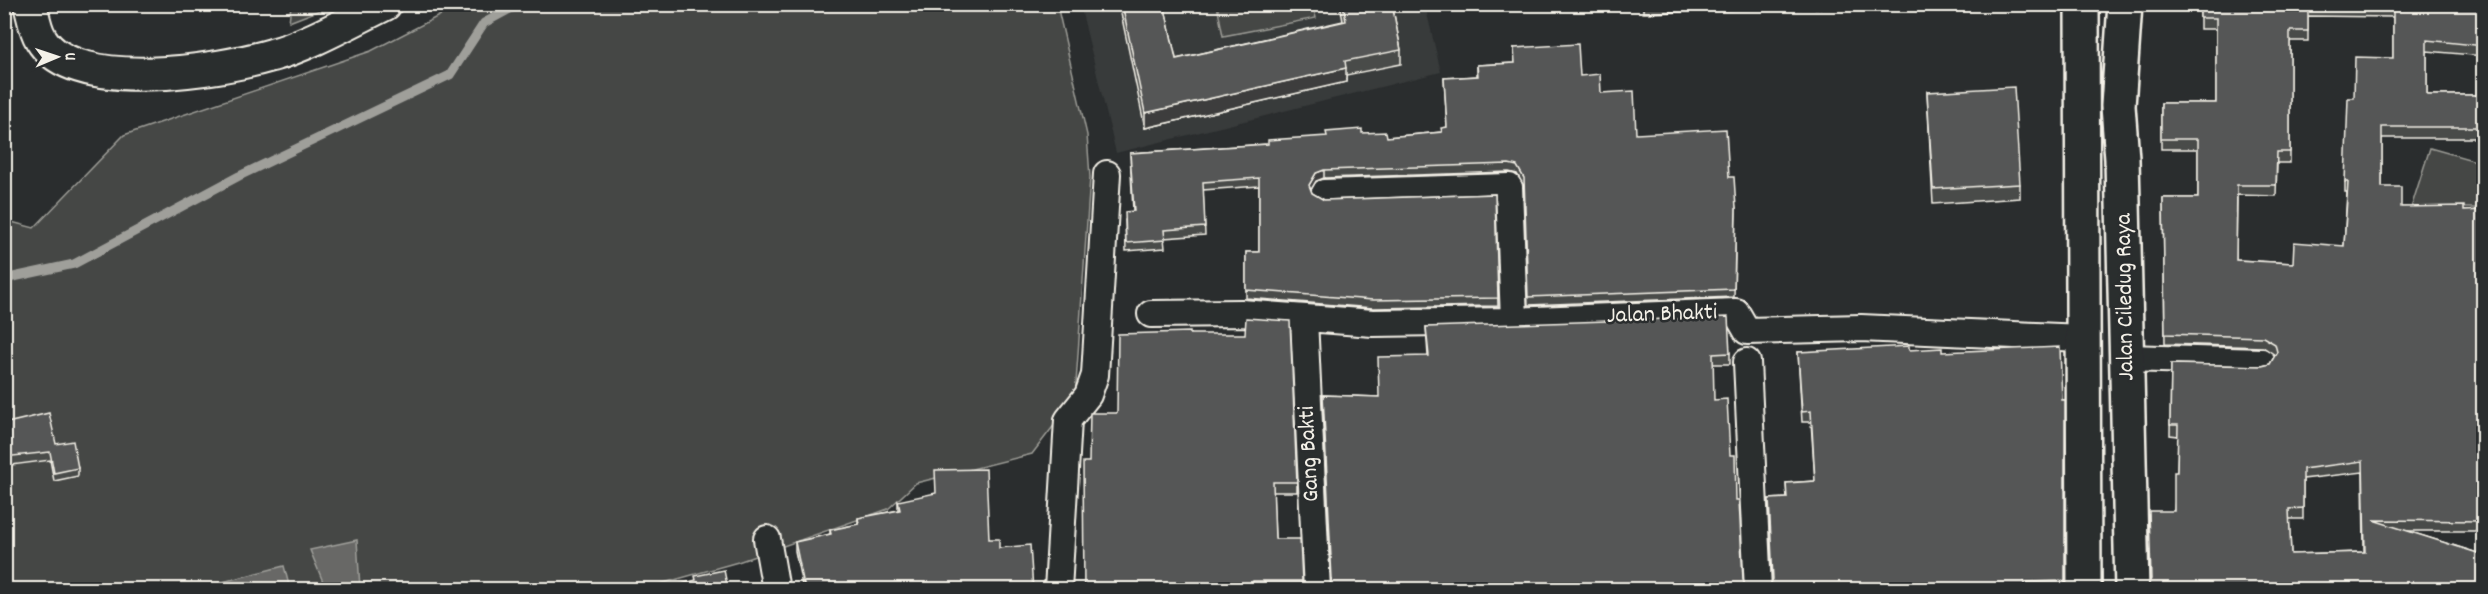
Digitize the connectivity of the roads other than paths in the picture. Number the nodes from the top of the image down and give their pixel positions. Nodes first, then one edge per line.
1 (30, 4) edge
2 (385, 4) edge
3 (2082, 4) edge
4 (2125, 4) edge
5 (1107, 174) dead end
6 (1324, 194) dead end
7 (1151, 314) dead end
8 (1304, 319) junction
9 (1514, 321) junction
10 (2082, 338) junction
11 (2127, 358) junction
12 (1747, 362) dead end
13 (2262, 362) dead end
14 (767, 539) dead end
15 (776, 590) edge
16 (1058, 590) edge
17 (1317, 590) edge
18 (1758, 590) edge
19 (2084, 590) edge
20 (2132, 590) edge

1 - 2 street
3 - 10 main road, Jalan Ciledug Raya
4 - 11 main road, Jalan Ciledug Raya
5 - 16 street
6 - 9 street
7 - 8 street, Jalan Bhakti
8 - 9 street, Jalan Bhakti
8 - 17 street, Gang Bakti
9 - 10 street, Jalan Bhakti
10 - 19 main road, Jalan Ciledug Raya
11 - 13 street
11 - 20 main road, Jalan Ciledug Raya
12 - 18 street
14 - 15 street

